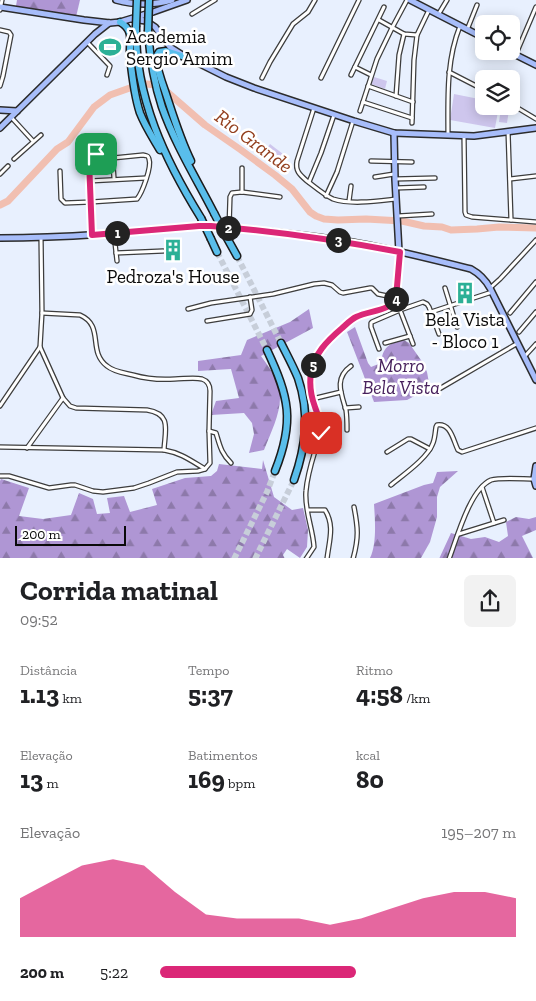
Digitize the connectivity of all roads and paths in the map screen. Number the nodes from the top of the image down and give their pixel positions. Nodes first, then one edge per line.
1 (2, 0) edge
2 (116, 0) edge
3 (137, 0) edge
4 (149, 0) edge
5 (172, 0) edge
6 (187, 0) edge
7 (215, 0) edge
8 (315, 0) edge
9 (360, 0) edge
10 (408, 0) edge
11 (447, 0) edge
12 (477, 5) dead end
13 (384, 7) dead end
14 (536, 7) edge
15 (0, 8) edge
16 (429, 10) junction
17 (192, 14) dead end
18 (438, 15) junction
19 (132, 19) junction
20 (84, 20) junction
21 (379, 20) junction
22 (120, 22) junction
23 (110, 23) junction
24 (460, 26) junction
25 (392, 28) junction
26 (0, 30) edge
27 (467, 30) junction
28 (95, 34) junction
29 (404, 34) junction
30 (475, 34) edge
31 (417, 35) junction
32 (87, 42) junction
33 (520, 45) edge
34 (520, 57) edge
35 (191, 59) junction
36 (536, 65) edge
37 (355, 67) junction
38 (449, 72) junction
39 (107, 75) dead end
40 (351, 75) dead end
41 (371, 75) junction
42 (262, 78) dead end
43 (321, 78) dead end
44 (158, 80) junction
45 (475, 85) edge
46 (0, 86) edge
47 (368, 86) junction
48 (396, 96) junction
49 (362, 102) junction
50 (413, 102) junction
51 (314, 108) junction
52 (520, 109) edge
53 (2, 110) edge
54 (17, 111) junction
55 (360, 111) dead end
56 (334, 114) junction
57 (10, 118) junction
58 (412, 118) junction
59 (536, 119) edge
60 (354, 121) junction
61 (412, 123) dead end
62 (0, 128) edge
63 (536, 128) edge
64 (394, 132) junction
65 (508, 132) junction
66 (41, 135) dead end
67 (448, 136) junction
68 (464, 136) junction
69 (111, 138) dead end
70 (33, 141) junction
71 (113, 156) junction
72 (14, 159) dead end
73 (371, 161) dead end
74 (395, 161) junction
75 (412, 162) dead end
76 (8, 166) dead end
77 (242, 168) dead end
78 (60, 171) dead end
79 (193, 172) junction
80 (0, 174) edge
81 (395, 176) junction
82 (536, 176) edge
83 (375, 177) dead end
84 (114, 178) junction
85 (146, 178) junction
86 (435, 178) dead end
87 (510, 179) junction
88 (89, 180) junction
89 (309, 182) junction
90 (351, 186) dead end
91 (424, 187) dead end
92 (396, 188) junction
93 (242, 192) junction
94 (326, 196) junction
95 (280, 197) dead end
96 (397, 199) junction
97 (349, 201) junction
98 (90, 202) junction
99 (192, 205) junction
100 (432, 214) dead end
101 (398, 217) junction
102 (512, 220) junction
103 (536, 222) edge
104 (229, 228) junction
105 (114, 234) junction
106 (92, 235) junction
107 (0, 238) edge
108 (41, 238) junction
109 (536, 240) edge
110 (163, 251) dead end
111 (217, 252) tunnel mouth
112 (400, 252) junction
113 (116, 253) junction
114 (237, 256) tunnel mouth
115 (117, 262) dead end
116 (536, 282) edge
117 (445, 288) dead end
118 (491, 290) junction
119 (250, 297) junction
120 (396, 298) junction
121 (450, 305) junction
122 (188, 310) dead end
123 (400, 310) junction
124 (431, 312) junction
125 (536, 312) edge
126 (42, 313) junction
127 (510, 313) dead end
128 (207, 321) dead end
129 (457, 327) dead end
130 (519, 332) dead end
131 (439, 334) dead end
132 (410, 336) junction
133 (281, 343) tunnel mouth
134 (384, 343) dead end
135 (518, 343) junction
136 (413, 344) dead end
137 (40, 347) junction
138 (535, 347) edge
139 (380, 349) dead end
140 (267, 350) tunnel mouth
141 (525, 356) junction
142 (351, 366) dead end
143 (536, 380) edge
144 (340, 392) junction
145 (434, 392) dead end
146 (63, 398) junction
147 (312, 399) junction
148 (0, 406) edge
149 (359, 407) dead end
150 (345, 408) junction
151 (536, 428) edge
152 (348, 430) dead end
153 (209, 431) junction
154 (0, 447) edge
155 (27, 448) junction
156 (430, 449) junction
157 (164, 450) junction
158 (387, 452) dead end
159 (231, 463) dead end
160 (536, 466) edge
161 (205, 469) junction
162 (275, 471) tunnel mouth
163 (0, 476) edge
164 (534, 479) junction
165 (294, 480) tunnel mouth
166 (391, 485) dead end
167 (536, 486) edge
168 (482, 487) junction
169 (354, 507) dead end
170 (308, 510) junction
171 (504, 520) dead end
172 (494, 523) junction
173 (458, 534) junction
174 (306, 558) edge
175 (327, 558) edge
176 (353, 558) edge
177 (450, 558) edge

1 - 15 street
2 - 5 street
3 - 99 highway, bridge
4 - 44 highway, bridge
6 - 19 street
7 - 17 street
8 - 42 street
9 - 43 street
10 - 16 street
10 - 25 street
11 - 18 street
12 - 27 street
13 - 21 street
14 - 33 street
15 - 20 street
16 - 18 street
16 - 31 street
18 - 24 street
19 - 22 street
19 - 35 street
20 - 23 street
20 - 28 street
21 - 25 street
21 - 37 street
22 - 23 street
22 - 99 highway
23 - 28 street
24 - 27 street
24 - 38 street
25 - 29 street
25 - 41 street
26 - 46 street
27 - 30 street
28 - 32 street
29 - 31 street
29 - 48 street
31 - 50 street
32 - 39 street
32 - 54 street
34 - 36 street
35 - 44 highway
35 - 51 street
37 - 40 street
37 - 41 street
38 - 45 street
38 - 67 street
41 - 47 street
44 - 79 highway
44 - 79 highway
47 - 48 street
47 - 49 street
48 - 50 street
49 - 55 street
49 - 58 street
50 - 58 street
51 - 56 street
51 - 89 street
52 - 59 street
53 - 54 street
53 - 57 street
54 - 57 street
56 - 60 street
56 - 89 street
57 - 62 street
57 - 70 street
58 - 61 street
60 - 64 street
60 - 94 street
63 - 65 street
64 - 67 street
64 - 74 street
65 - 68 street
65 - 87 street
66 - 70 street
67 - 68 street
68 - 102 street
69 - 71 street
70 - 72 street
71 - 84 street
71 - 85 street
71 - 88 street
73 - 74 street
74 - 75 street
74 - 81 street
76 - 80 street
77 - 93 street
78 - 98 street
79 - 114 highway, bridge
81 - 83 street
81 - 86 street
81 - 92 street
82 - 87 street
84 - 85 street
84 - 88 street
85 - 98 street
87 - 102 street
88 - 98 street
89 - 94 street
90 - 97 street
91 - 92 street
92 - 96 street
93 - 95 street
93 - 104 street
94 - 97 street
96 - 97 street
96 - 101 street
98 - 106 street
99 - 111 highway, bridge
100 - 101 street
101 - 112 street
102 - 103 street
104 - 105 street
104 - 112 street
105 - 106 street
105 - 113 street
106 - 108 street
107 - 108 street
108 - 126 street
109 - 118 street
110 - 113 street
112 - 118 street
112 - 120 street
113 - 115 street
116 - 127 street
117 - 121 street
118 - 121 street
118 - 135 street
119 - 120 street
119 - 122 street
119 - 128 street
120 - 147 street
121 - 124 street
121 - 129 street
123 - 124 street
123 - 132 street
123 - 139 street
124 - 131 street
125 - 130 street
126 - 137 street
126 - 153 street
132 - 134 street
132 - 136 street
133 - 165 highway
135 - 141 street
135 - 145 street
137 - 146 street
137 - 148 street
138 - 141 street
140 - 162 highway
141 - 143 street
142 - 144 street
144 - 147 street
144 - 150 street
146 - 155 street
146 - 157 street
147 - 170 street
149 - 150 street
150 - 152 street
151 - 156 street
153 - 159 street
153 - 161 street
154 - 155 street
155 - 157 street
156 - 158 street
156 - 166 street
157 - 161 street
160 - 164 street
161 - 163 street
164 - 167 street
164 - 168 street
168 - 172 street
168 - 173 street
169 - 176 street
170 - 174 street
170 - 175 street
171 - 172 street
172 - 173 street
173 - 177 street

